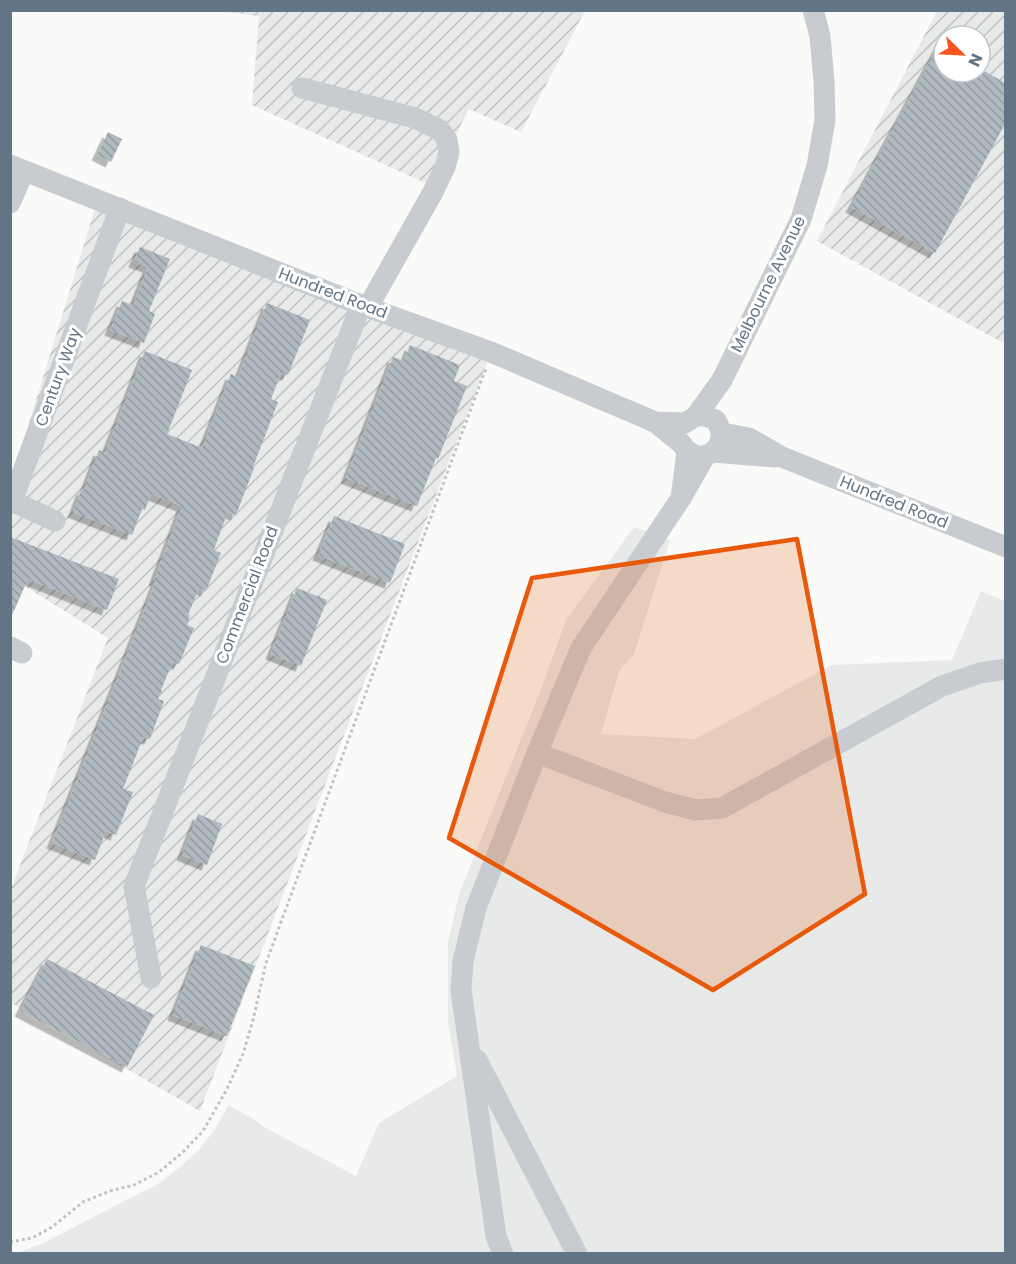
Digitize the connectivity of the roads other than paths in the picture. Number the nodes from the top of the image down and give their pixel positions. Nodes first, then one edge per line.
1 (813, 10) edge
2 (302, 88) dead end
3 (17, 168) edge
4 (10, 203) edge
5 (120, 208) junction
6 (364, 306) junction
7 (700, 437) junction
8 (55, 521) dead end
9 (1005, 547) edge
10 (1005, 669) edge
11 (537, 753) junction
12 (152, 978) dead end
13 (469, 1044) junction
14 (503, 1254) edge
15 (577, 1254) edge

1 - 7 street, Melbourne Avenue
2 - 6 street, Commercial Road
3 - 4 street
3 - 5 street, Hundred Road
5 - 6 street, Hundred Road
5 - 8 street, Century Way
6 - 7 street, Hundred Road
6 - 12 street, Commercial Road
7 - 9 street, Hundred Road
7 - 11 street, Melbourne Avenue
10 - 11 street
11 - 13 street, Melbourne Avenue
13 - 14 street, Melbourne Avenue
13 - 15 street

